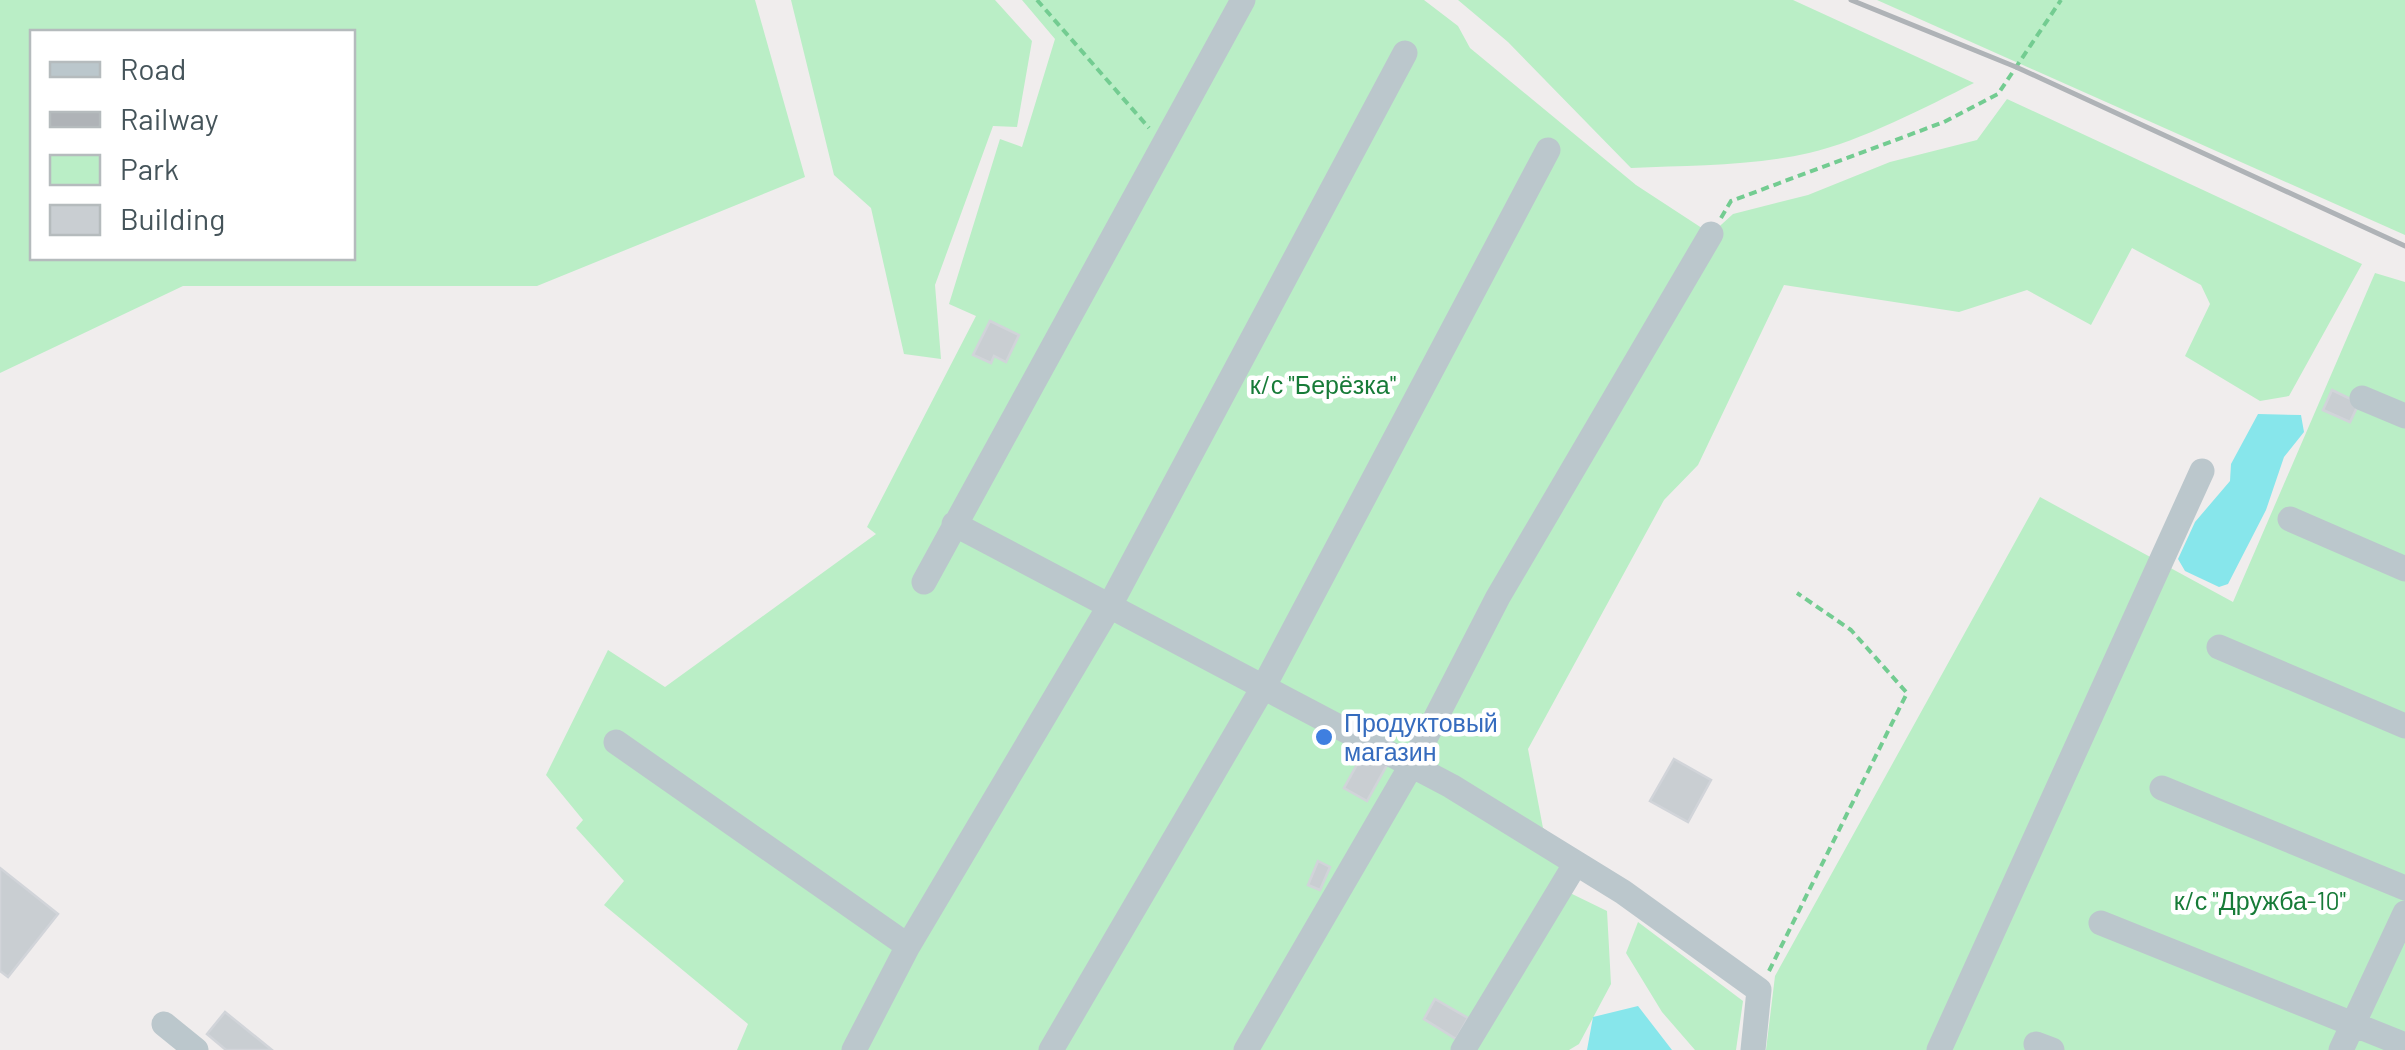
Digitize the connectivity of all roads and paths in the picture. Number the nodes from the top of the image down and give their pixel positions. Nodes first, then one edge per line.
1 (1037, 0) edge
2 (1243, 0) edge
3 (2061, 0) edge
4 (1404, 52) dead end
5 (1163, 144) junction
6 (1548, 150) dead end
7 (1711, 234) joint
8 (2362, 398) dead end
9 (2405, 416) edge
10 (2202, 471) dead end
11 (2290, 519) dead end
12 (954, 524) junction
13 (2405, 569) edge
14 (924, 582) dead end
15 (1797, 593) dead end
16 (1109, 607) junction
17 (2219, 647) dead end
18 (1264, 686) junction
19 (2405, 726) edge
20 (616, 742) dead end
21 (1411, 766) junction
22 (2162, 788) dead end
23 (1580, 866) junction
24 (2405, 888) edge
25 (2405, 913) edge
26 (2101, 923) dead end
27 (908, 946) junction
28 (1759, 990) junction
29 (2354, 1022) junction
30 (164, 1024) dead end
31 (2405, 1045) edge
32 (196, 1050) edge
33 (854, 1050) edge
34 (1052, 1050) edge
35 (1246, 1050) edge
36 (1463, 1050) edge
37 (1753, 1050) edge
38 (1940, 1050) edge
39 (2341, 1050) edge

1 - 5 path
2 - 5 street
3 - 7 path
4 - 16 street
5 - 12 street
6 - 18 street
7 - 21 street
8 - 9 street
10 - 38 street
11 - 13 street
12 - 14 street
12 - 16 street
15 - 28 path
16 - 18 street
16 - 27 street
17 - 19 street
18 - 21 street
18 - 34 street
20 - 27 street
21 - 23 street
21 - 35 street
22 - 24 street
23 - 28 street
23 - 36 street
25 - 29 street
26 - 29 street
27 - 33 street
28 - 37 street
29 - 31 street
29 - 39 street
30 - 32 street

